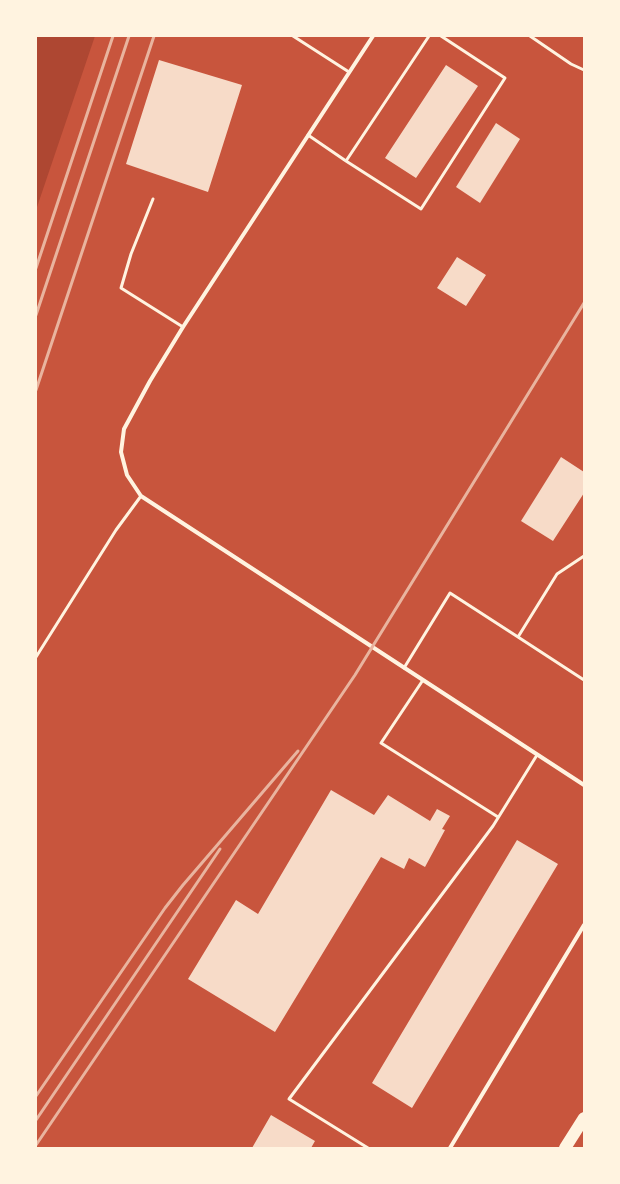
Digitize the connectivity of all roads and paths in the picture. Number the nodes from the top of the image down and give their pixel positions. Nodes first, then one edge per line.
1 (293, 36) edge
2 (373, 36) edge
3 (429, 36) edge
4 (441, 36) edge
5 (530, 36) edge
6 (584, 70) edge
7 (349, 72) junction
8 (308, 135) junction
9 (346, 161) junction
10 (153, 199) dead end
11 (183, 327) junction
12 (140, 496) junction
13 (584, 556) edge
14 (518, 637) junction
15 (36, 657) edge
16 (404, 668) junction
17 (423, 680) junction
18 (584, 680) edge
19 (537, 755) junction
20 (584, 785) edge
21 (498, 817) junction
22 (584, 924) edge
23 (584, 1118) edge
24 (368, 1148) edge
25 (450, 1148) edge
26 (565, 1148) edge

1 - 7 lane
2 - 7 street
3 - 9 lane
4 - 9 lane
5 - 6 lane
7 - 8 street
8 - 9 lane
8 - 11 street
10 - 11 lane
11 - 12 street
12 - 15 lane
12 - 16 street
13 - 14 lane
14 - 16 lane
14 - 18 lane
16 - 17 street
17 - 19 street
17 - 21 lane
19 - 20 street
19 - 21 lane
21 - 24 lane
22 - 25 street
23 - 26 highway

